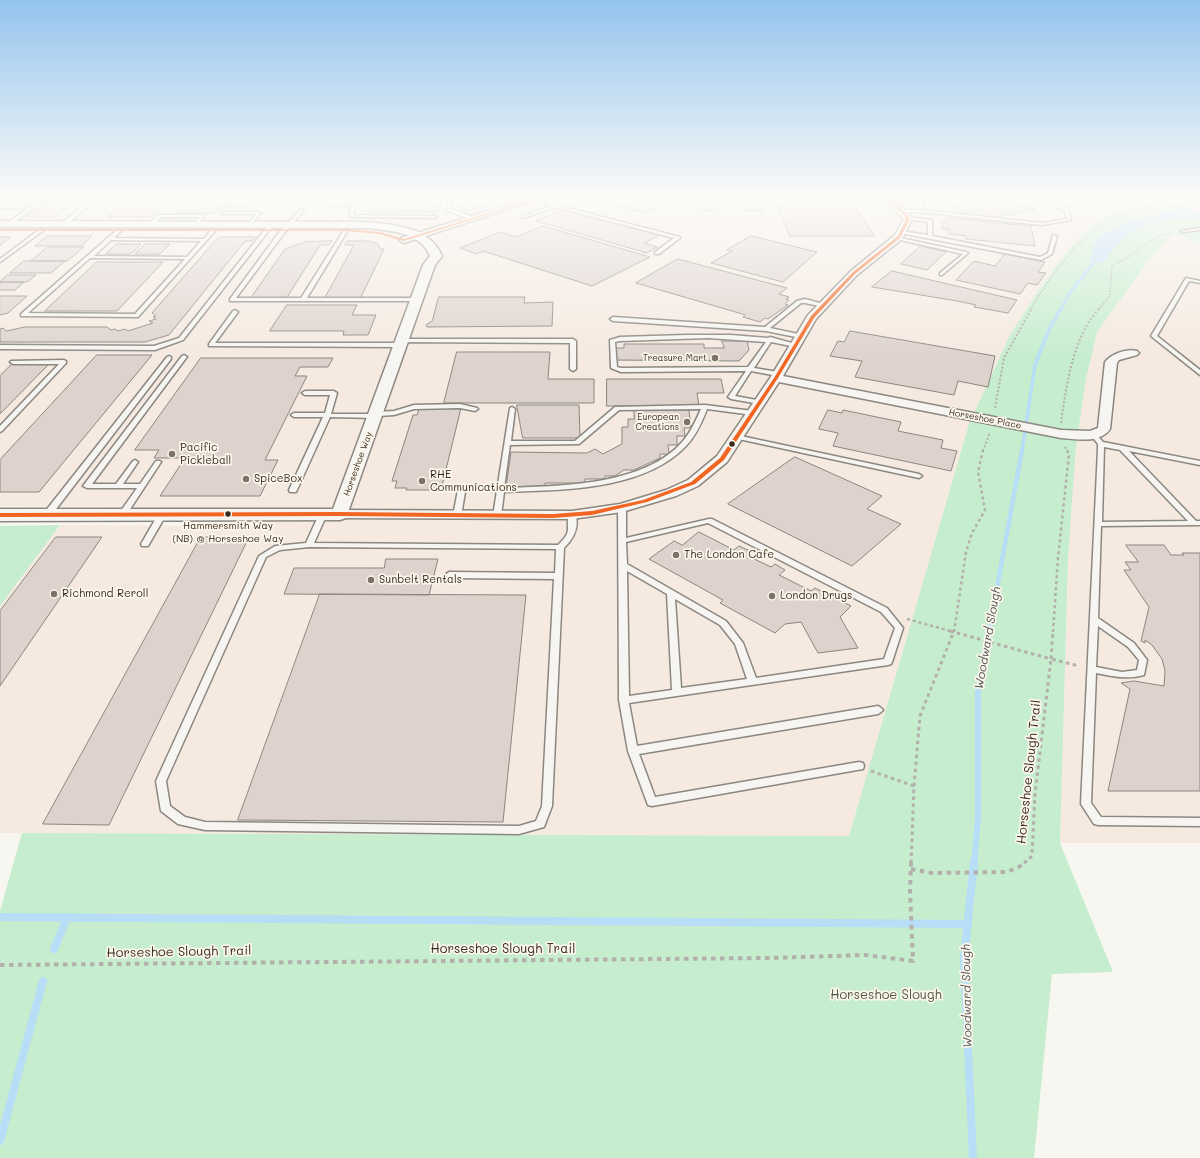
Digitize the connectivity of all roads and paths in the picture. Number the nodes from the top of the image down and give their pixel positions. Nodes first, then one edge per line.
1 (12, 252) edge
2 (95, 252) edge
3 (194, 252) edge
4 (250, 252) edge
5 (269, 252) edge
6 (332, 252) edge
7 (419, 252) edge
8 (435, 252) edge
9 (879, 252) edge
10 (962, 252) edge
11 (1006, 252) edge
12 (1051, 252) edge
13 (1072, 252) edge
14 (1135, 252) edge
15 (89, 257) junction
16 (189, 258) junction
17 (424, 258) junction
18 (0, 261) edge
19 (942, 274) dead end
20 (1200, 282) edge
21 (303, 300) junction
22 (416, 300) junction
23 (824, 305) junction
24 (235, 312) dead end
25 (613, 319) dead end
26 (766, 329) junction
27 (770, 339) junction
28 (798, 340) junction
29 (401, 343) junction
30 (0, 347) edge
31 (1133, 353) dead end
32 (184, 357) dead end
33 (168, 358) dead end
34 (13, 362) dead end
35 (573, 369) dead end
36 (750, 369) junction
37 (1200, 373) edge
38 (777, 376) junction
39 (306, 393) dead end
40 (705, 407) junction
41 (512, 408) dead end
42 (756, 408) junction
43 (475, 409) dead end
44 (294, 415) dead end
45 (375, 415) junction
46 (327, 416) junction
47 (995, 419) junction
48 (1060, 429) dead end
49 (0, 430) edge
50 (1093, 434) junction
51 (736, 437) junction
52 (1063, 442) dead end
53 (508, 443) junction
54 (1101, 444) junction
55 (1122, 448) junction
56 (135, 462) dead end
57 (158, 462) dead end
58 (1200, 463) edge
59 (919, 476) dead end
60 (118, 486) junction
61 (142, 486) junction
62 (293, 490) dead end
63 (502, 490) junction
64 (460, 492) dead end
65 (622, 508) junction
66 (331, 514) junction
67 (0, 515) edge
68 (47, 515) junction
69 (122, 515) junction
70 (162, 515) junction
71 (572, 515) junction
72 (457, 516) junction
73 (497, 516) junction
74 (1197, 523) edge
75 (1098, 524) junction
76 (622, 540) junction
77 (145, 544) dead end
78 (309, 545) junction
79 (560, 547) junction
80 (622, 565) junction
81 (449, 575) dead end
82 (558, 576) junction
83 (671, 593) junction
84 (887, 614) junction
85 (1093, 619) junction
86 (954, 633) junction
87 (1051, 659) junction
88 (1091, 669) junction
89 (753, 682) junction
90 (677, 693) junction
91 (624, 700) junction
92 (878, 710) dead end
93 (633, 751) junction
94 (859, 766) joint
95 (914, 786) junction
96 (1200, 822) edge
97 (911, 869) junction
98 (0, 965) edge

1 - 18 lane
2 - 15 lane
3 - 16 lane
4 - 30 lane
5 - 21 lane
6 - 21 lane
7 - 17 street, Horseshoe Way
8 - 17 street, Horseshoe Way
9 - 23 street
10 - 19 lane
11 - 12 lane
13 - 47 path, Horseshoe Slough Trail
14 - 48 path
15 - 16 lane
15 - 16 lane
17 - 22 street, Horseshoe Way
20 - 37 lane
21 - 22 lane
22 - 29 street, Horseshoe Way
23 - 26 lane
23 - 28 street
24 - 29 lane
25 - 26 lane
26 - 28 lane
27 - 28 lane
27 - 36 lane
27 - 36 lane
28 - 38 street
29 - 35 lane
29 - 45 street, Horseshoe Way
31 - 50 street
32 - 60 lane
33 - 68 lane
34 - 49 lane
36 - 38 lane
36 - 42 lane
38 - 42 street
38 - 47 street, Horseshoe Place
39 - 46 lane
40 - 42 lane
40 - 53 lane
40 - 63 lane
41 - 53 lane
42 - 51 street
43 - 45 lane
44 - 46 lane
45 - 46 lane
45 - 66 street, Horseshoe Way
46 - 62 lane
47 - 50 street, Horseshoe Place
47 - 86 path, Horseshoe Slough Trail
50 - 54 lane
51 - 59 lane
51 - 65 street
52 - 87 path, Horseshoe Slough Trail
53 - 63 lane
54 - 55 lane
54 - 75 lane
55 - 58 lane
55 - 74 lane
56 - 60 lane
57 - 61 lane
60 - 61 lane
61 - 69 lane
63 - 73 lane
64 - 72 lane
65 - 71 street
65 - 76 lane
66 - 70 street
66 - 72 street
66 - 78 lane
67 - 68 street
68 - 69 street
69 - 70 street
70 - 77 lane
71 - 73 street
71 - 79 lane
72 - 73 street
74 - 75 lane
75 - 85 lane
76 - 80 lane
76 - 84 lane
78 - 79 lane
78 - 82 lane
79 - 82 lane
80 - 83 lane
80 - 91 lane
81 - 82 lane
83 - 89 lane
83 - 90 lane
84 - 86 path
84 - 89 lane
85 - 88 lane
85 - 88 lane
86 - 87 path
86 - 95 path, Horseshoe Slough Trail
87 - 88 path
87 - 97 path, Horseshoe Slough Trail
88 - 96 lane
89 - 90 lane
90 - 91 lane
91 - 93 lane
92 - 93 lane
93 - 94 lane
94 - 95 path
95 - 97 path, Horseshoe Slough Trail
97 - 98 path, Horseshoe Slough Trail

